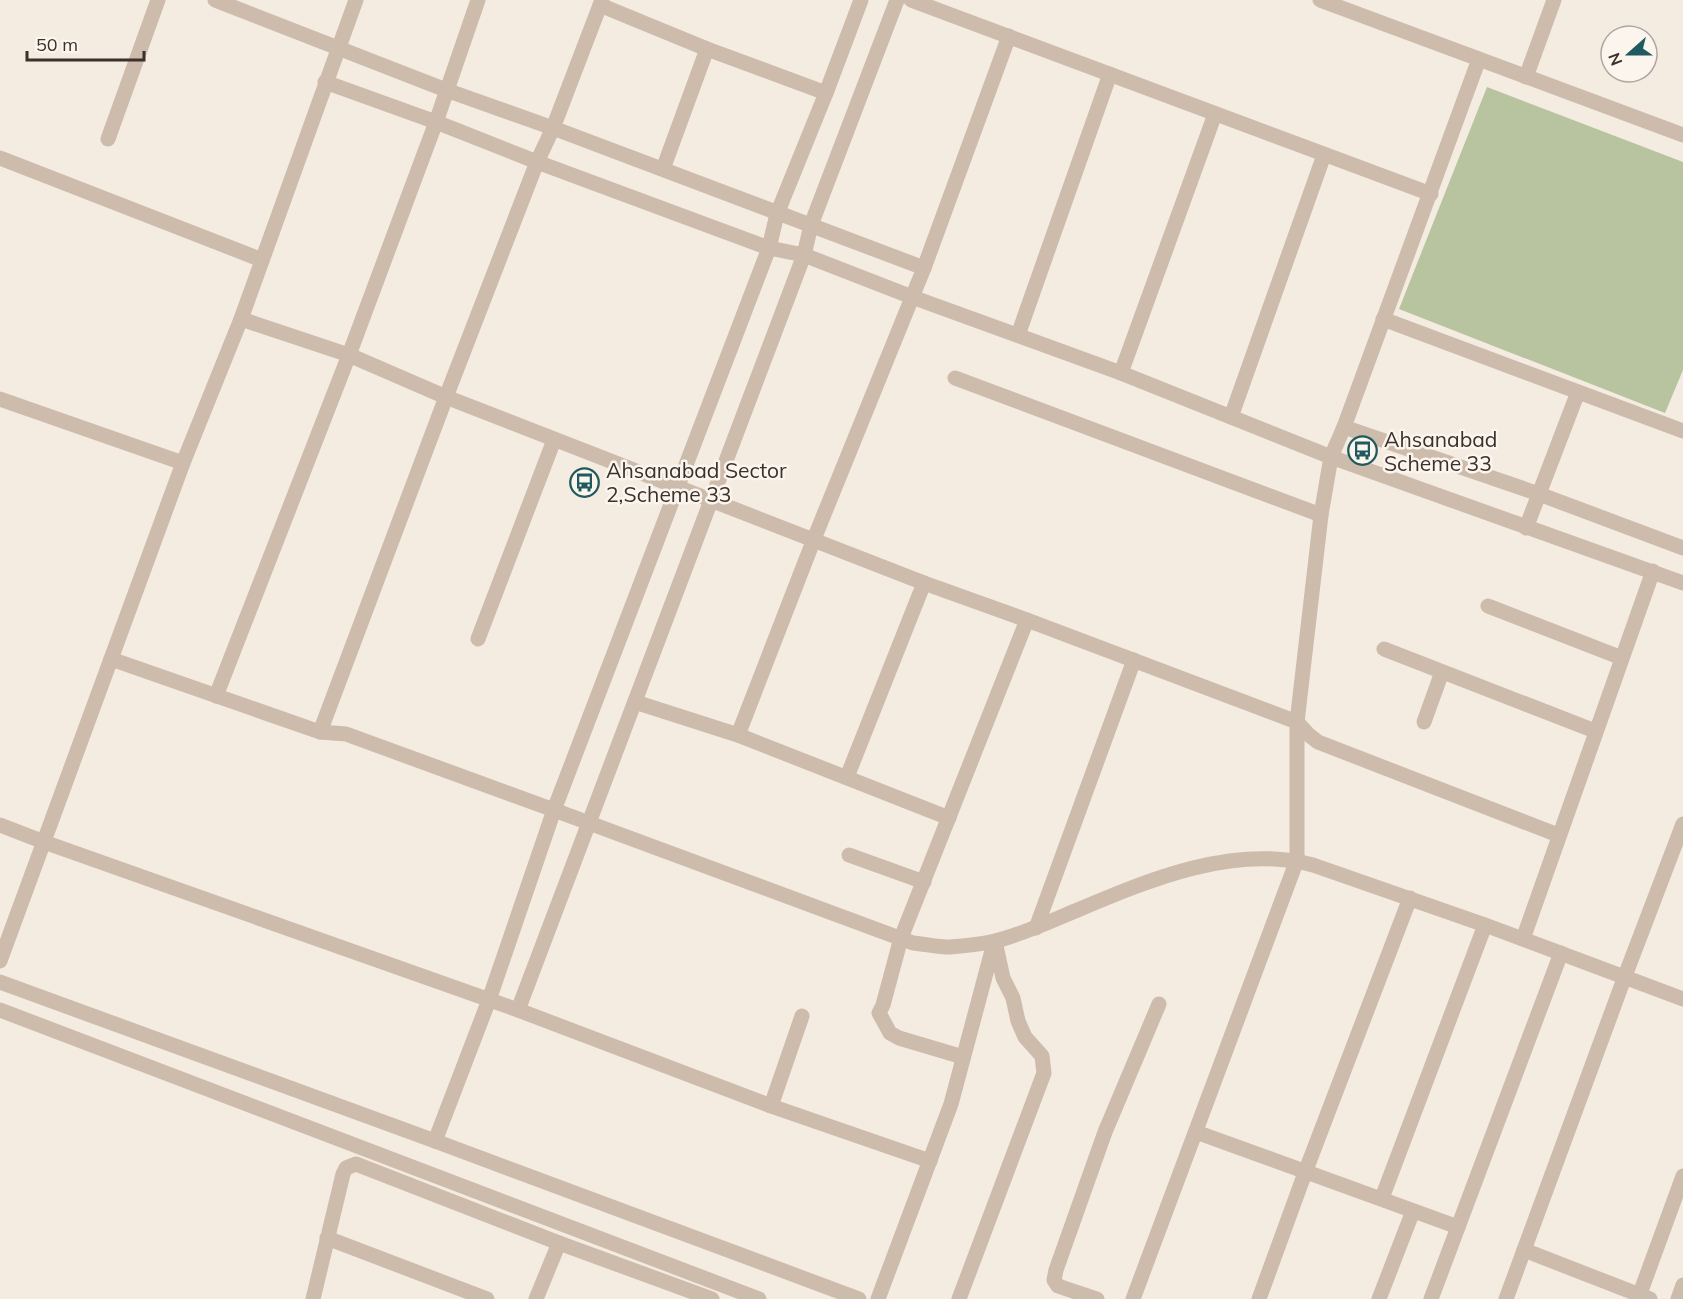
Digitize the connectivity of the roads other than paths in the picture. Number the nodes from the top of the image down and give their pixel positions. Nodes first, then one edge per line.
1 (158, 0) edge
2 (215, 0) edge
3 (356, 0) edge
4 (478, 0) edge
5 (861, 0) edge
6 (897, 0) edge
7 (911, 0) edge
8 (1320, 0) edge
9 (1554, 0) edge
10 (601, 2) edge
11 (1350, 6) edge
12 (1009, 36) junction
13 (338, 46) junction
14 (707, 49) junction
15 (1479, 59) junction
16 (1110, 74) junction
17 (1526, 76) junction
18 (325, 82) junction
19 (446, 90) junction
20 (826, 93) junction
21 (1215, 114) junction
22 (436, 122) junction
23 (554, 128) junction
24 (1683, 135) edge
25 (108, 139) dead end
26 (1324, 155) junction
27 (0, 158) edge
28 (537, 162) junction
29 (663, 169) junction
30 (1431, 194) junction
31 (777, 214) junction
32 (811, 225) junction
33 (769, 248) junction
34 (804, 255) junction
35 (262, 260) junction
36 (924, 268) junction
37 (912, 297) junction
38 (242, 319) junction
39 (1383, 319) junction
40 (1018, 335) junction
41 (349, 356) junction
42 (1121, 373) junction
43 (955, 378) dead end
44 (1578, 392) junction
45 (446, 397) junction
46 (0, 399) edge
47 (1231, 417) junction
48 (1344, 427) junction
49 (1683, 431) edge
50 (554, 440) junction
51 (1331, 457) junction
52 (183, 463) junction
53 (678, 488) junction
54 (1539, 494) junction
55 (712, 501) junction
56 (1321, 515) junction
57 (1526, 528) junction
58 (814, 539) junction
59 (1683, 548) edge
60 (1653, 571) junction
61 (924, 583) junction
62 (1683, 583) edge
63 (1488, 606) dead end
64 (1027, 620) junction
65 (478, 639) dead end
66 (1384, 649) dead end
67 (1622, 658) junction
68 (111, 659) junction
69 (1134, 660) junction
70 (1443, 672) junction
71 (216, 696) junction
72 (635, 702) junction
73 (1298, 722) junction
74 (1424, 722) dead end
75 (1595, 731) junction
76 (320, 732) junction
77 (738, 735) junction
78 (847, 777) junction
79 (554, 810) junction
80 (949, 818) junction
81 (589, 823) junction
82 (1683, 824) edge
83 (0, 825) edge
84 (1558, 835) junction
85 (44, 842) junction
86 (849, 855) dead end
87 (1297, 860) junction
88 (924, 882) junction
89 (1410, 898) junction
90 (1485, 925) junction
91 (1035, 928) junction
92 (901, 938) junction
93 (1523, 939) junction
94 (995, 941) junction
95 (1562, 953) junction
96 (0, 961) edge
97 (1625, 976) junction
98 (0, 982) edge
99 (1683, 999) edge
100 (489, 1000) junction
101 (1159, 1004) dead end
102 (0, 1010) edge
103 (518, 1010) junction
104 (802, 1016) dead end
105 (963, 1057) junction
106 (771, 1106) junction
107 (1196, 1132) junction
108 (435, 1141) junction
109 (930, 1161) junction
110 (1306, 1170) junction
111 (1683, 1176) edge
112 (1382, 1198) junction
113 (1413, 1211) junction
114 (1458, 1227) junction
115 (327, 1238) junction
116 (559, 1243) junction
117 (1524, 1250) junction
118 (1683, 1285) edge
119 (1642, 1298) edge
120 (314, 1299) edge
121 (487, 1299) edge
122 (536, 1299) edge
123 (712, 1299) edge
124 (759, 1299) edge
125 (859, 1299) edge
126 (878, 1299) edge
127 (959, 1299) edge
128 (1097, 1299) edge
129 (1133, 1299) edge
130 (1259, 1299) edge
131 (1379, 1299) edge
132 (1431, 1299) edge
133 (1506, 1299) edge
134 (1678, 1299) edge

1 - 25 street
2 - 13 street
3 - 13 street
4 - 19 street
5 - 20 street
6 - 32 street
7 - 12 street
8 - 11 street
9 - 17 street
10 - 14 street
10 - 23 street
11 - 15 street
12 - 16 street
12 - 36 street
13 - 18 street
13 - 19 street
14 - 20 street
14 - 29 street
15 - 17 street
15 - 30 street
16 - 21 street
16 - 40 street
17 - 24 street
18 - 22 street
18 - 35 street
19 - 22 street
19 - 23 street
20 - 31 street
21 - 26 street
21 - 42 street
22 - 28 street
22 - 41 street
23 - 28 street
23 - 29 street
26 - 30 street
26 - 47 street
27 - 35 street
28 - 33 street
28 - 45 street
29 - 31 street
30 - 39 street
31 - 32 street
31 - 33 street
32 - 34 street
32 - 36 street
33 - 34 street
33 - 53 street
34 - 37 street
34 - 55 street
35 - 38 street
36 - 37 street
37 - 40 street
37 - 58 street
38 - 41 street
38 - 52 street
39 - 44 street
39 - 48 street
40 - 42 street
41 - 45 street
41 - 71 street
42 - 47 street
43 - 56 street
44 - 49 street
44 - 54 street
45 - 50 street
45 - 76 street
46 - 52 street
47 - 51 street
48 - 51 street
48 - 54 street
50 - 53 street
50 - 65 street
51 - 56 street
51 - 57 street
52 - 68 street
53 - 55 street
53 - 79 street
54 - 57 street
54 - 59 street
55 - 58 street
55 - 72 street
56 - 73 street
57 - 60 street
58 - 61 street
58 - 77 street
60 - 62 street
60 - 67 street
61 - 64 street
61 - 78 street
63 - 67 street
64 - 69 street
64 - 80 street
66 - 70 street
67 - 75 street
68 - 71 street
68 - 85 street
69 - 73 street
69 - 91 street
70 - 74 street
70 - 75 street
71 - 76 street
72 - 77 street
72 - 81 street
73 - 84 street
73 - 87 street
75 - 84 street
76 - 79 street
77 - 78 street
78 - 80 street
79 - 81 street
79 - 100 street
80 - 88 street
81 - 92 street
81 - 103 street
82 - 97 street
83 - 85 street
84 - 93 street
85 - 96 street
85 - 100 street
86 - 88 street
87 - 89 street
87 - 91 street
87 - 107 street
88 - 92 street
89 - 90 street
89 - 110 street
90 - 93 street
90 - 112 street
91 - 94 street
92 - 94 street
92 - 105 street
93 - 95 street
94 - 105 street
94 - 127 street
95 - 97 street
95 - 114 street
97 - 99 street
97 - 117 street
98 - 108 street
100 - 103 street
100 - 108 street
101 - 128 street
102 - 124 street
103 - 106 street
104 - 106 street
105 - 109 street
106 - 109 street
107 - 110 street
107 - 129 street
108 - 125 street
109 - 126 street
110 - 112 street
110 - 130 street
111 - 119 street
112 - 113 street
113 - 114 street
113 - 131 street
114 - 132 street
115 - 116 street
115 - 120 street
115 - 121 street
116 - 122 street
116 - 123 street
117 - 119 street
117 - 133 street
118 - 134 street

